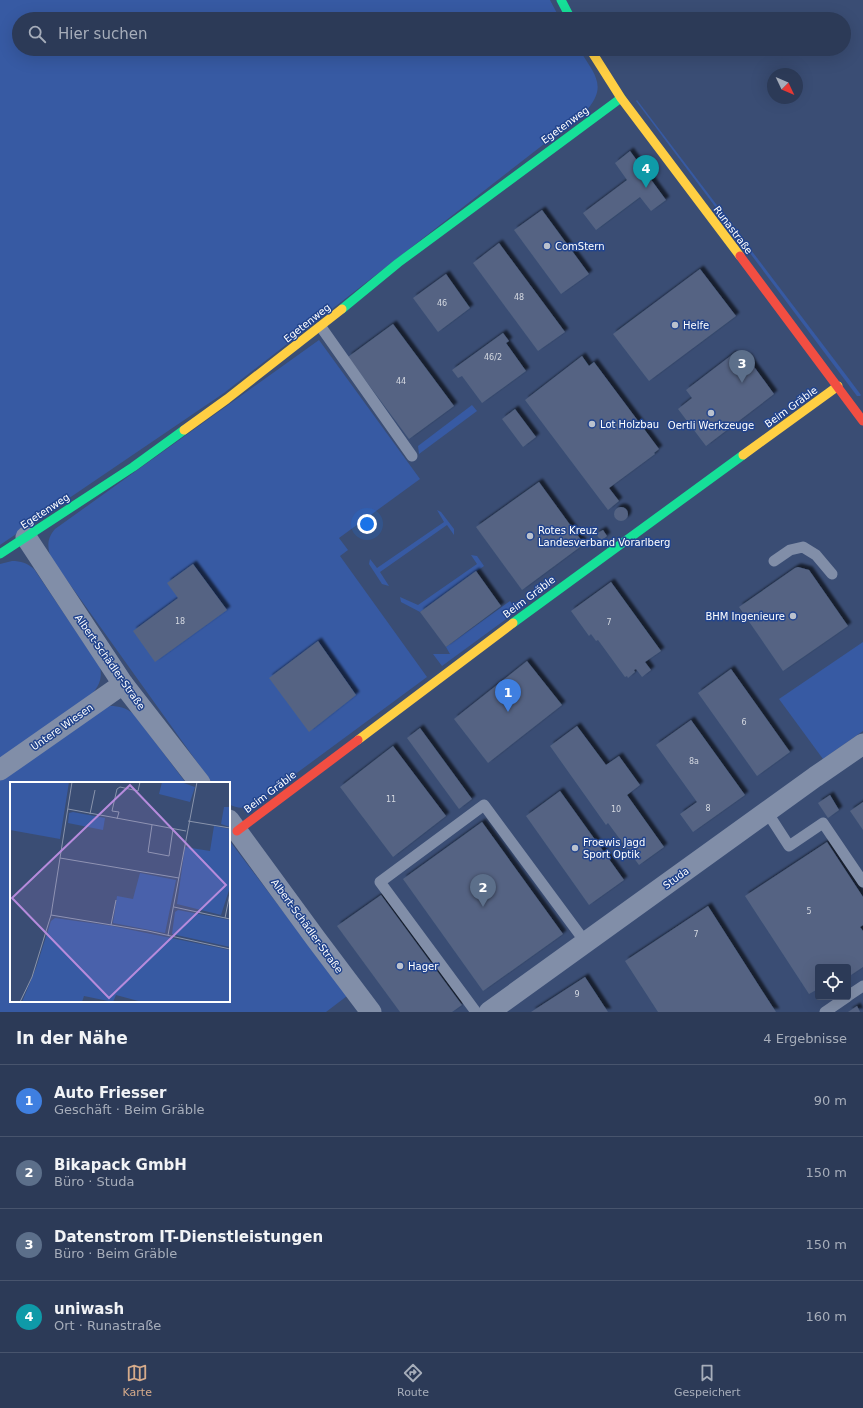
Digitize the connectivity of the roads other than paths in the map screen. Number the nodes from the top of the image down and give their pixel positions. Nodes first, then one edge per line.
1 (561, 0) edge
2 (567, 12) edge
3 (594, 56) edge
4 (621, 98) junction
5 (321, 327) junction
6 (838, 386) junction
7 (863, 421) edge
8 (412, 456) dead end
9 (26, 537) junction
10 (631, 537) junction
11 (639, 547) dead end
12 (0, 554) edge
13 (774, 561) dead end
14 (832, 574) dead end
15 (123, 684) junction
16 (863, 744) edge
17 (0, 770) edge
18 (199, 782) edge
19 (767, 812) junction
20 (233, 825) edge
21 (863, 882) edge
22 (586, 943) junction
23 (863, 986) edge
24 (851, 995) edge
25 (843, 1000) edge
26 (371, 1012) edge
27 (476, 1012) edge
28 (489, 1012) edge
29 (825, 1012) edge

1 - 2 street
3 - 4 street, Runastraße
4 - 5 street, Egetenweg
4 - 6 street, Runastraße
5 - 8 lane
5 - 9 street, Egetenweg
6 - 7 street, Runastraße
6 - 10 street, Beim Gräble
9 - 12 street, Egetenweg
9 - 15 street, Albert-Schädler-Straße
10 - 11 lane
10 - 20 street, Beim Gräble
13 - 14 lane
15 - 17 street, Untere Wiesen
15 - 18 street, Albert-Schädler-Straße
16 - 19 street, Studa
19 - 21 lane
19 - 22 street, Studa
20 - 26 street, Albert-Schädler-Straße
22 - 27 lane
22 - 28 street, Studa
23 - 24 lane
25 - 29 lane

